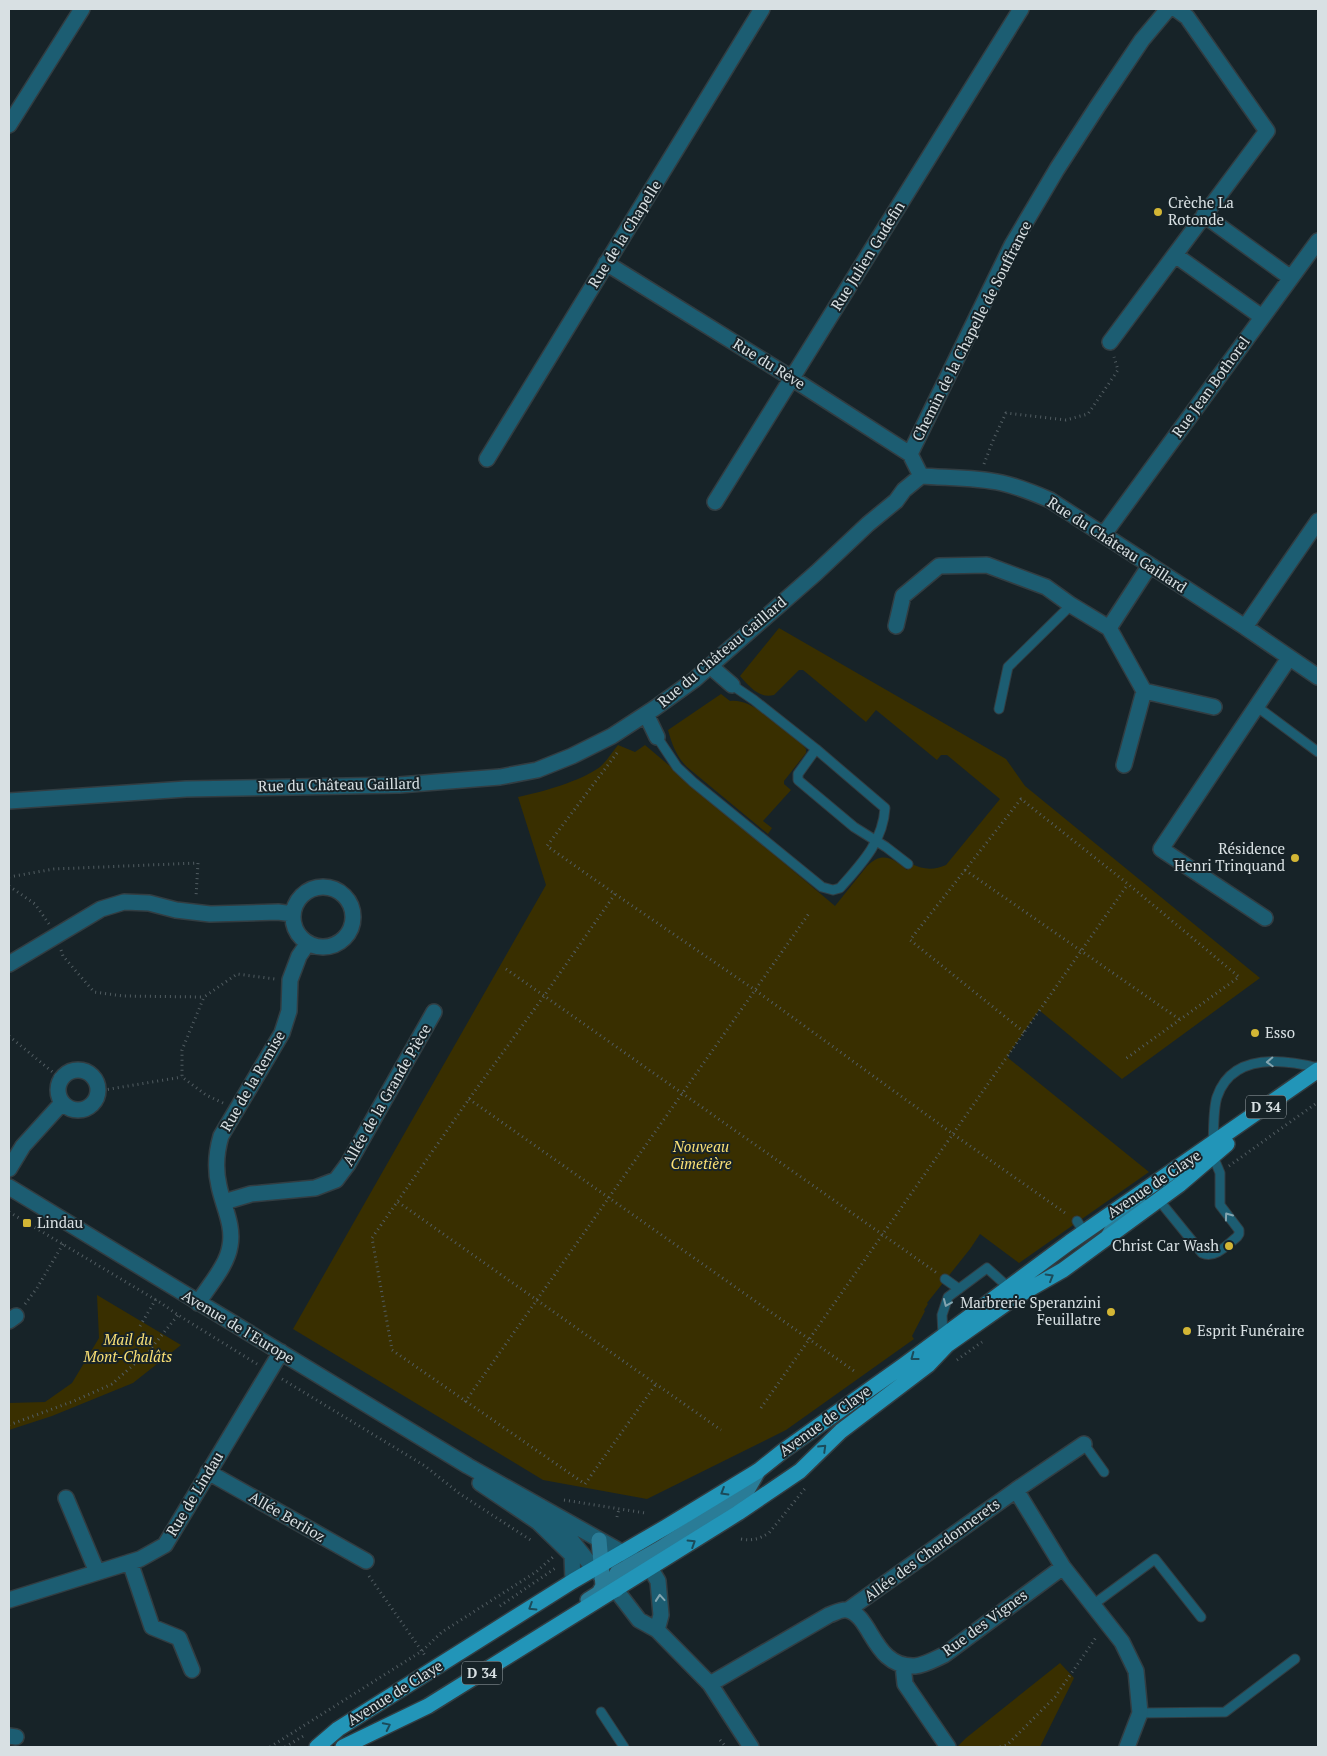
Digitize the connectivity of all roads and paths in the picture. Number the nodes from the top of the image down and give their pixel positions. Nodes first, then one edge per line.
1 (82, 9) edge
2 (762, 9) edge
3 (1021, 9) edge
4 (1168, 9) edge
5 (1176, 9) edge
6 (9, 125) edge
7 (1204, 215) junction
8 (1318, 241) edge
9 (1175, 255) junction
10 (606, 263) junction
11 (1291, 278) junction
12 (1262, 318) junction
13 (1110, 342) joint
14 (792, 379) junction
15 (910, 454) junction
16 (487, 458) dead end
17 (921, 476) junction
18 (979, 479) junction
19 (715, 502) dead end
20 (1318, 521) edge
21 (1104, 534) junction
22 (1311, 542) edge
23 (1150, 565) junction
24 (1071, 605) junction
25 (896, 626) dead end
26 (1245, 627) junction
27 (1109, 628) junction
28 (1289, 658) junction
29 (710, 666) junction
30 (1318, 678) edge
31 (732, 685) joint
32 (1144, 691) junction
33 (1256, 706) junction
34 (1214, 707) dead end
35 (999, 709) dead end
36 (646, 714) junction
37 (656, 737) joint
38 (816, 749) junction
39 (1318, 752) edge
40 (617, 753) dead end
41 (1124, 764) dead end
42 (9, 801) edge
43 (876, 841) junction
44 (908, 864) dead end
45 (965, 870) junction
46 (9, 877) edge
47 (1128, 884) junction
48 (9, 886) edge
49 (615, 894) junction
50 (810, 912) dead end
51 (193, 913) junction
52 (293, 914) junction
53 (1265, 918) dead end
54 (57, 936) junction
55 (308, 943) junction
56 (1081, 951) junction
57 (9, 964) edge
58 (506, 969) dead end
59 (290, 980) junction
60 (755, 990) junction
61 (204, 996) junction
62 (544, 996) junction
63 (434, 1012) dead end
64 (1179, 1019) junction
65 (1024, 1032) junction
66 (9, 1036) edge
67 (1124, 1060) dead end
68 (1318, 1069) edge
69 (182, 1078) junction
70 (60, 1079) junction
71 (1318, 1080) edge
72 (98, 1091) junction
73 (682, 1094) junction
74 (469, 1099) junction
75 (1318, 1102) edge
76 (62, 1103) junction
77 (237, 1109) junction
78 (953, 1134) junction
79 (1213, 1150) junction
80 (1181, 1165) junction
81 (9, 1169) edge
82 (1220, 1173) junction
83 (9, 1187) edge
84 (609, 1197) junction
85 (1158, 1199) junction
86 (224, 1202) junction
87 (398, 1202) junction
88 (1081, 1226) junction
89 (882, 1235) junction
90 (1109, 1235) junction
91 (63, 1244) dead end
92 (945, 1279) joint
93 (1008, 1287) junction
94 (959, 1289) junction
95 (156, 1300) dead end
96 (537, 1300) junction
97 (198, 1303) junction
98 (178, 1315) dead end
99 (12, 1319) edge
100 (140, 1326) dead end
101 (943, 1335) junction
102 (809, 1339) junction
103 (984, 1341) dead end
104 (281, 1352) junction
105 (953, 1363) dead end
106 (857, 1373) dead end
107 (656, 1384) junction
108 (465, 1402) junction
109 (761, 1408) dead end
110 (9, 1425) edge
111 (721, 1430) dead end
112 (1084, 1444) joint
113 (468, 1466) junction
114 (208, 1472) junction
115 (758, 1472) junction
116 (1104, 1472) dead end
117 (808, 1485) dead end
118 (1016, 1490) junction
119 (66, 1498) dead end
120 (619, 1509) dead end
121 (617, 1517) dead end
122 (741, 1539) dead end
123 (599, 1540) junction
124 (621, 1552) junction
125 (555, 1555) dead end
126 (366, 1561) joint
127 (130, 1562) junction
128 (644, 1564) junction
129 (1063, 1567) junction
130 (599, 1570) junction
131 (97, 1572) junction
132 (573, 1580) junction
133 (616, 1590) junction
134 (9, 1600) edge
135 (1094, 1604) junction
136 (848, 1610) junction
137 (1201, 1617) dead end
138 (658, 1630) junction
139 (1101, 1630) dead end
140 (422, 1651) junction
141 (426, 1657) dead end
142 (1295, 1659) dead end
143 (903, 1665) junction
144 (192, 1670) dead end
145 (710, 1684) junction
146 (461, 1686) junction
147 (600, 1712) dead end
148 (1140, 1713) junction
149 (737, 1744) edge
150 (270, 1747) edge
151 (317, 1747) edge
152 (343, 1747) edge
153 (624, 1747) edge
154 (726, 1747) edge
155 (948, 1747) edge
156 (1000, 1747) edge
157 (1128, 1747) edge

1 - 6 street
2 - 10 street, Rue de la Chapelle
3 - 14 street, Rue Julien Gudefin
4 - 15 street, Chemin de la Chapelle de Souffrance
5 - 7 street
7 - 9 street
7 - 11 street
8 - 11 street, Rue Jean Bothorel
9 - 12 street
9 - 13 street
10 - 14 street, Rue du Rêve
10 - 16 street, Rue de la Chapelle
11 - 12 street, Rue Jean Bothorel
12 - 21 street, Rue Jean Bothorel
13 - 18 path
14 - 15 street, Rue du Rêve
14 - 19 street, Rue Julien Gudefin
15 - 17 street
17 - 18 street, Rue du Château Gaillard
17 - 29 street, Rue du Château Gaillard
18 - 21 street, Rue du Château Gaillard
20 - 22 street
21 - 23 street, Rue du Château Gaillard
22 - 26 street
23 - 26 street, Rue du Château Gaillard
23 - 27 street
24 - 25 street
24 - 27 street
24 - 35 lane
26 - 28 street, Rue du Château Gaillard
27 - 32 street
28 - 30 street, Rue du Château Gaillard
28 - 33 street
29 - 31 street
29 - 36 street, Rue du Château Gaillard
31 - 38 lane
32 - 34 street
32 - 41 street
33 - 39 lane
33 - 53 street
36 - 37 street
36 - 42 street, Rue du Château Gaillard
37 - 43 lane
38 - 43 lane
38 - 43 lane
40 - 49 path
43 - 44 lane
45 - 47 path
45 - 56 path
45 - 65 path
46 - 51 path
47 - 56 path
47 - 64 path
48 - 54 path
49 - 60 path
49 - 62 path
50 - 60 path
51 - 52 street
51 - 54 street
52 - 55 street
52 - 55 street
54 - 57 street
54 - 61 path
55 - 59 street, Rue de la Remise
56 - 64 path
56 - 65 path
58 - 62 path
59 - 61 path
59 - 77 street, Rue de la Remise
60 - 73 path
60 - 78 path
61 - 69 path
62 - 73 path
62 - 74 path
63 - 86 street, Allée de la Grande Pièce
64 - 67 path
65 - 78 path
66 - 70 path
68 - 79 main road, Avenue de Claye / D 34
68 -> 79 lane
69 - 72 path
69 - 77 path
70 - 72 street
70 - 76 street
71 - 79 main road, Avenue de Claye / D 34
72 - 76 street
73 - 84 path
73 - 89 path
74 - 84 path
74 - 87 path
75 - 82 path
76 - 81 street
77 - 86 street, Rue de la Remise
78 - 88 path
78 - 89 path
79 - 80 main road, Avenue de Claye / D 34
79 - 82 lane
79 - 85 main road, Avenue de Claye / D 34
80 - 88 main road, Avenue de Claye / D 34
80 - 90 street
85 -> 82 lane
83 - 97 street, Avenue de l'Europe
84 - 96 path
84 - 102 path
85 - 90 main road, Avenue de Claye / D 34
86 - 97 street, Rue de la Remise
87 - 96 path
87 - 108 path
88 - 93 main road, Avenue de Claye / D 34
89 - 92 path
89 - 102 path
128 -> 90 main road, Avenue de Claye / D 34
91 - 99 path
92 - 94 lane
93 - 94 lane
93 - 101 main road, Avenue de Claye / D 34
94 -> 101 lane
95 - 100 path
96 - 107 path
96 - 108 path
97 - 104 street, Avenue de l'Europe
98 - 110 path
101 -> 115 main road, Avenue de Claye / D 34
102 - 106 path
102 - 109 path
103 - 105 path
104 - 113 street, Avenue de l'Europe
104 - 114 street, Rue de Lindau
107 - 108 path
107 - 111 path
112 - 116 lane, Allée des Chardonnerets
112 - 118 street, Allée des Chardonnerets
113 - 123 street, Avenue de l'Europe
113 - 130 street, Avenue de l'Europe
113 - 132 street, Avenue de l'Europe
114 - 126 street, Allée Berlioz
114 - 127 street, Rue de Lindau
115 -> 124 main road, Avenue de Claye / D 34
115 - 128 street
117 - 122 path
118 - 129 street, Allée des Chardonnerets
118 - 136 street, Allée des Chardonnerets
119 - 131 street
120 - 121 path
123 - 124 street, Avenue de l'Europe
123 - 130 street
124 - 128 street, Avenue de l'Europe
124 - 130 main road, Avenue de Claye / D 34
125 - 140 path
126 - 140 path
127 - 131 street, Rue de Lindau
127 - 144 street
128 - 133 main road, Avenue de Claye / D 34
138 -> 128 street
129 - 135 street
129 - 143 street, Rue des Vignes
130 - 132 main road, Avenue de Claye / D 34
130 - 133 street, Avenue de l'Europe
130 - 146 street
131 - 134 street, Rue de Lindau
132 -> 151 main road, Avenue de Claye / D 34
133 - 138 street, Avenue de l'Europe
133 - 146 main road, Avenue de Claye / D 34
135 - 137 lane
135 - 148 street
136 - 143 street
136 - 145 street
138 - 145 street, Avenue de l'Europe
139 - 156 path
140 - 141 path
140 - 150 path
142 - 148 lane
143 - 155 street
145 - 149 street, Avenue de l'Europe
152 -> 146 main road, Avenue de Claye / D 34
147 - 153 lane
148 - 157 street
149 - 154 path

